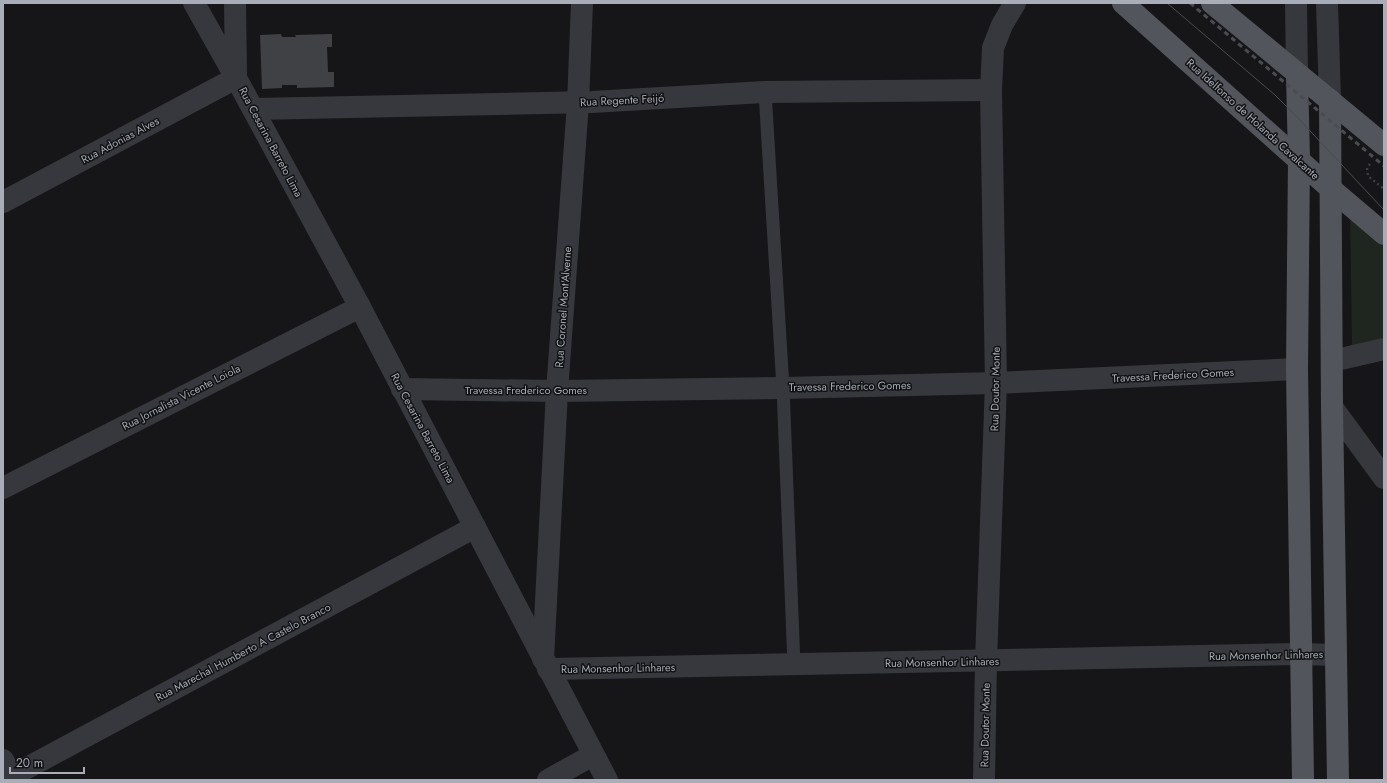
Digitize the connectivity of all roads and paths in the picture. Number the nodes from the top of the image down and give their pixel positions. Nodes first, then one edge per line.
1 (194, 3) edge
2 (235, 3) edge
3 (582, 3) edge
4 (1015, 3) edge
5 (1123, 3) edge
6 (1212, 3) edge
7 (1296, 3) edge
8 (1327, 3) edge
9 (231, 69) junction
10 (1298, 74) junction
11 (992, 90) junction
12 (765, 92) junction
13 (1330, 100) junction
14 (578, 103) junction
15 (253, 110) junction
16 (1384, 145) edge
17 (1299, 159) junction
18 (1371, 163) dead end
19 (1330, 188) junction
20 (1384, 189) edge
21 (3, 202) edge
22 (1384, 234) edge
23 (360, 307) junction
24 (1384, 349) edge
25 (1332, 361) junction
26 (1297, 369) junction
27 (996, 382) junction
28 (783, 388) junction
29 (402, 389) junction
30 (556, 391) junction
31 (1332, 407) junction
32 (1384, 478) edge
33 (3, 488) edge
34 (475, 527) junction
35 (1300, 654) junction
36 (1335, 655) junction
37 (986, 661) junction
38 (546, 664) junction
39 (794, 665) junction
40 (593, 755) junction
41 (10, 772) edge
42 (548, 780) edge
43 (607, 780) edge
44 (984, 780) edge
45 (1303, 780) edge
46 (1338, 780) edge

1 - 9 street, Rua Cesarina Barreto Lima
2 - 9 street
3 - 14 street, Rua Coronel Mont'Alverne
4 - 11 street, Rua Doutor Monte
5 - 17 main road, Rua Idelfonso de Holanda Cavalcante
6 - 10 main road
7 - 10 street
8 - 13 street
9 - 15 street, Rua Cesarina Barreto Lima
9 - 21 street, Rua Adonias Alves
10 - 13 main road
10 - 17 main road
11 - 12 street, Rua Regente Feijó
11 - 27 street, Rua Doutor Monte
12 - 14 street, Rua Regente Feijó
12 - 28 lane
13 - 16 main road
13 - 19 main road
14 - 15 street, Rua Regente Feijó
14 - 30 street, Rua Coronel Mont'Alverne
15 - 23 street, Rua Cesarina Barreto Lima
17 - 19 main road, Rua Idelfonso de Holanda Cavalcante
17 - 26 main road
18 - 20 path
19 - 22 main road, Rua Idelfonso de Holanda Cavalcante
19 - 25 main road
23 - 29 street, Rua Cesarina Barreto Lima
23 - 33 street, Rua Jornalista Vicente Loiola
24 - 25 street
25 - 31 main road
26 - 27 street, Travessa Frederico Gomes
26 - 35 main road
27 - 28 street, Travessa Frederico Gomes
27 - 37 street, Rua Doutor Monte
28 - 30 street, Travessa Frederico Gomes
28 - 39 lane
29 - 30 street, Travessa Frederico Gomes
29 - 34 street, Rua Cesarina Barreto Lima
30 - 38 street, Rua Coronel Mont'Alverne
31 - 32 street
31 - 36 main road
34 - 38 street, Rua Cesarina Barreto Lima
34 - 41 street, Rua Marechal Humberto A Castelo Branco
35 - 36 street, Rua Monsenhor Linhares
35 - 37 street, Rua Monsenhor Linhares
35 - 45 main road
36 - 46 main road
37 - 39 street, Rua Monsenhor Linhares
37 - 44 street, Rua Doutor Monte
38 - 39 street, Rua Monsenhor Linhares
38 - 40 street, Rua Cesarina Barreto Lima
40 - 42 street
40 - 43 street, Rua Cesarina Barreto Lima

